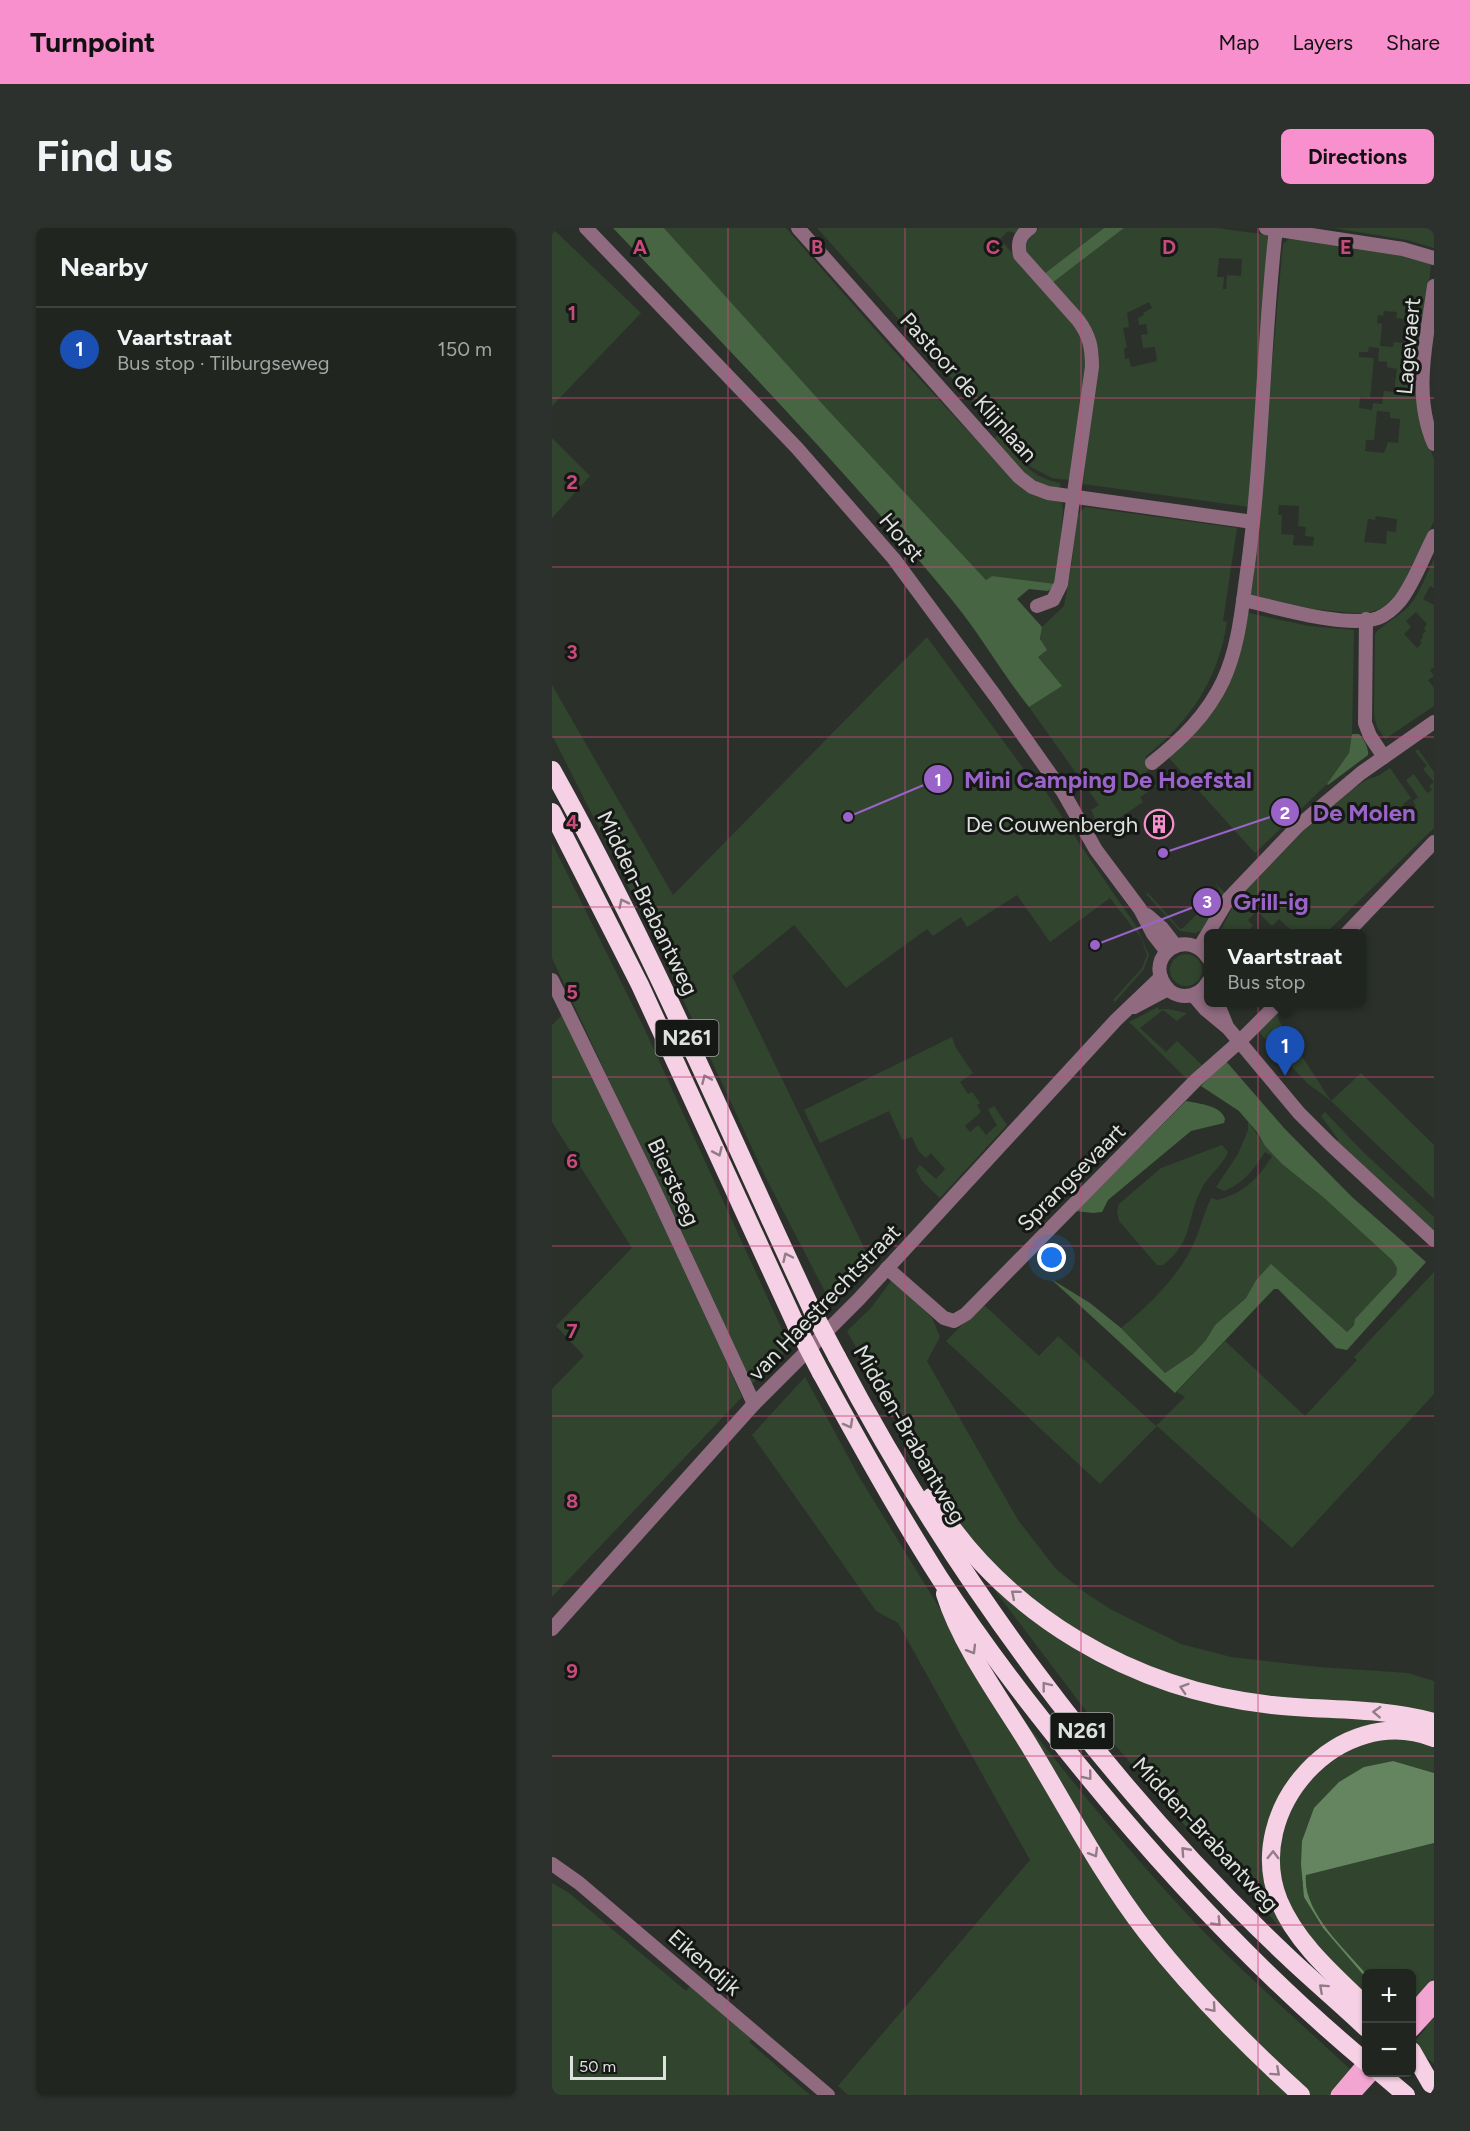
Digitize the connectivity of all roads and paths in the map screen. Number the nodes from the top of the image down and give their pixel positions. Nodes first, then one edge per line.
1 (586, 228) edge
2 (798, 228) edge
3 (1030, 228) edge
4 (1273, 229) edge
5 (1434, 258) edge
6 (1434, 286) edge
7 (1434, 444) edge
8 (1073, 497) junction
9 (1253, 522) junction
10 (1434, 537) edge
11 (1243, 600) junction
12 (1037, 606) dead end
13 (1366, 619) junction
14 (1434, 722) edge
15 (1384, 757) junction
16 (1152, 763) dead end
17 (552, 770) edge
18 (552, 812) edge
19 (1434, 842) edge
20 (1215, 929) edge
21 (1350, 929) edge
22 (1171, 949) junction
23 (1204, 953) edge
24 (552, 980) edge
25 (1164, 983) junction
26 (1204, 989) edge
27 (1193, 995) junction
28 (1219, 1007) edge
29 (1274, 1007) edge
30 (1228, 1028) junction
31 (1239, 1042) junction
32 (1434, 1240) edge
33 (887, 1268) junction
34 (854, 1390) junction
35 (754, 1404) junction
36 (940, 1578) junction
37 (552, 1629) edge
38 (1434, 1722) edge
39 (1434, 1738) edge
40 (552, 1864) edge
41 (1434, 1988) edge
42 (1362, 2002) edge
43 (1434, 2006) edge
44 (1416, 2019) edge
45 (1416, 2020) edge
46 (1362, 2024) edge
47 (1362, 2058) edge
48 (1416, 2058) edge
49 (1362, 2069) edge
50 (1416, 2071) edge
51 (1368, 2077) edge
52 (1385, 2077) edge
53 (1433, 2086) edge
54 (1348, 2092) edge
55 (828, 2095) edge
56 (1301, 2095) edge
57 (1406, 2095) edge

1 - 22 street, Horst
2 - 8 street, Pastoor de Klijnlaan
3 - 8 street
4 - 5 street
4 - 9 street
6 - 7 street, Lagevaert
8 - 9 street, Pastoor de Klijnlaan
8 - 12 street
9 - 11 street
10 - 13 street
11 - 13 street
11 - 16 street
13 - 15 street
14 - 15 street
15 - 20 street
34 -> 17 highway, Midden-Brabantweg / N261, bridge
18 -> 36 highway, Midden-Brabantweg / N261, bridge
19 - 21 street
22 - 23 street
22 - 25 street
24 - 35 street, Biersteeg
25 - 27 street
25 - 33 street, van Haestrechtstraat
26 - 27 street
27 - 30 street
28 - 30 street
29 - 31 street, Sprangsevaart
30 - 31 street
31 - 32 street
31 - 33 street, Sprangsevaart
33 - 35 street, van Haestrechtstraat
38 -> 34 highway, N261
46 -> 34 highway, Midden-Brabantweg / N261
35 - 37 street, van Haestrechtstraat
36 -> 47 highway, Midden-Brabantweg / N261
36 -> 56 highway, N261
42 -> 39 highway
40 - 55 street, Eikendijk
41 - 44 main road
43 - 45 main road
48 - 53 highway
49 - 54 main road
50 - 53 highway
51 - 54 main road
52 - 57 highway

